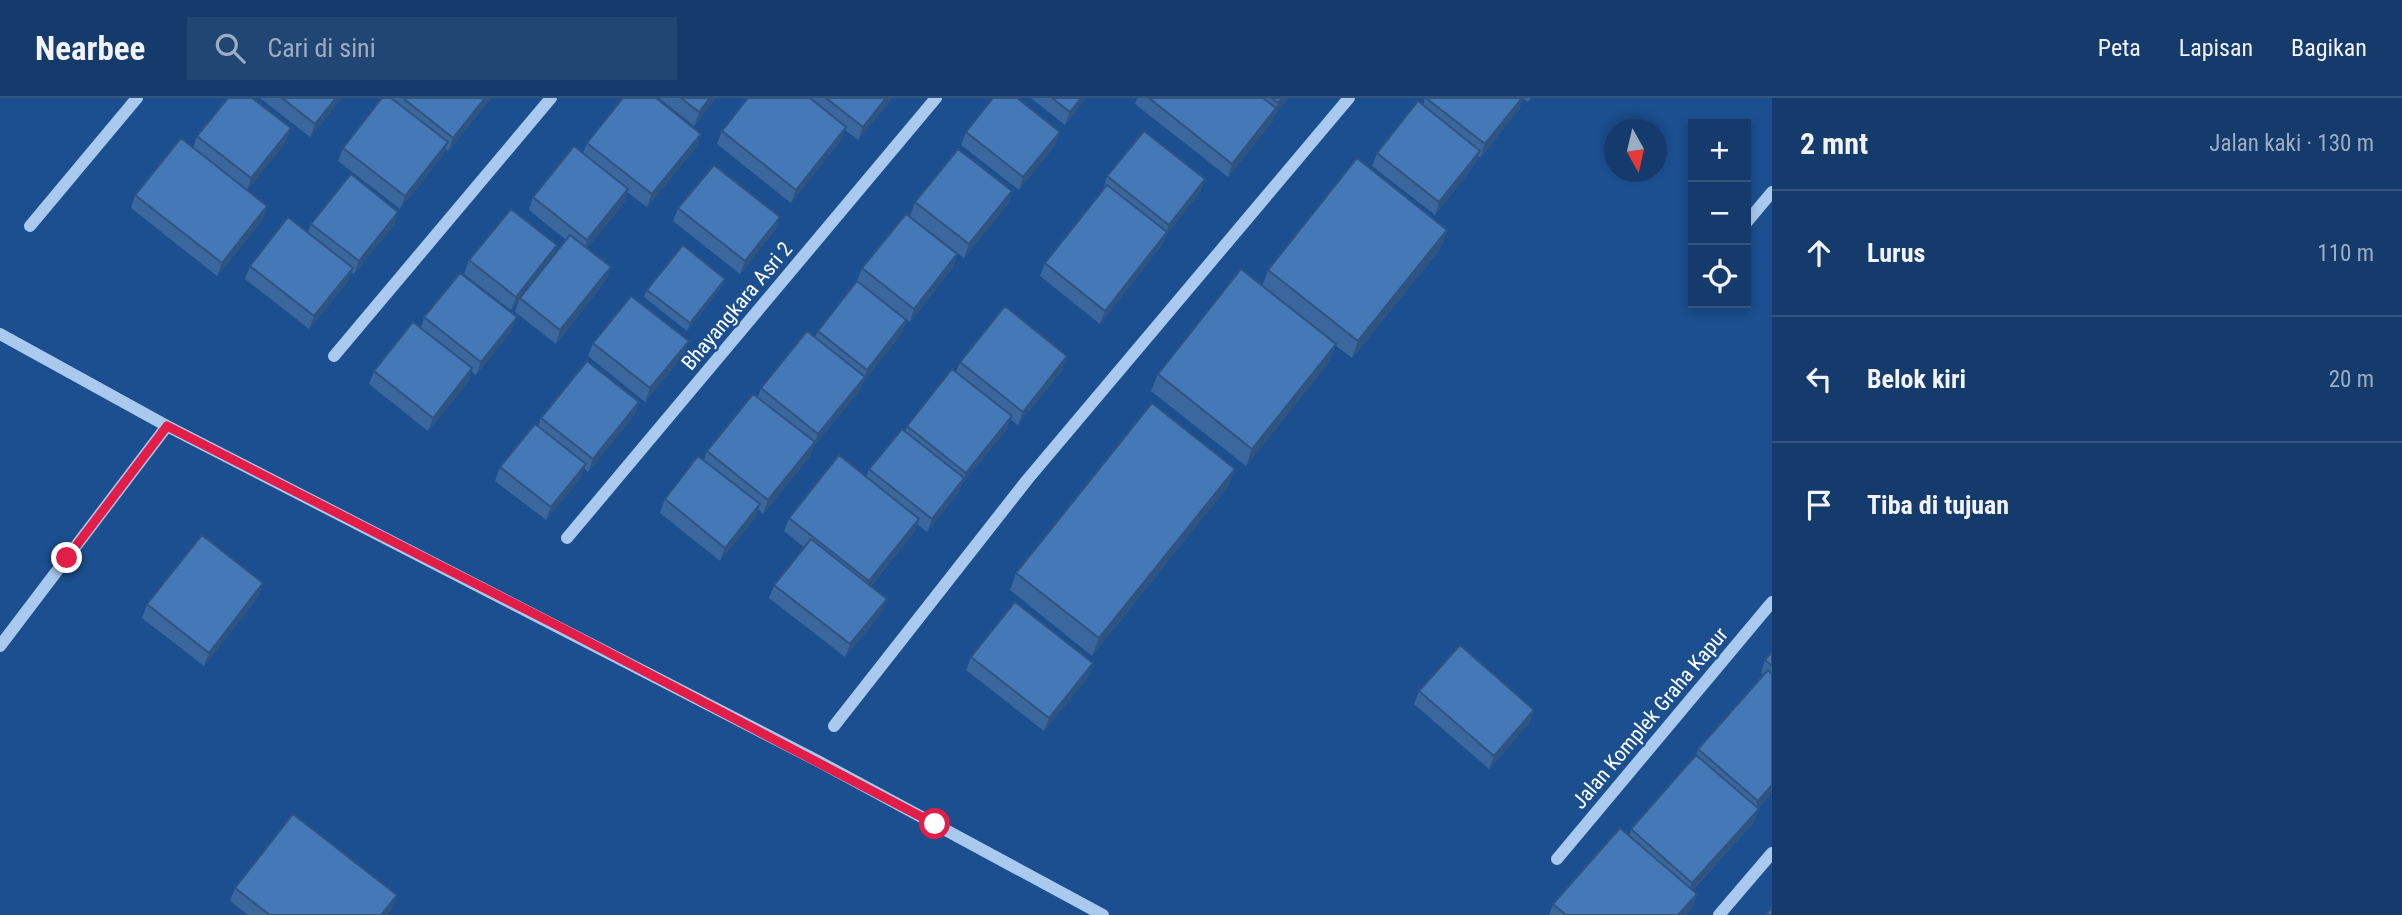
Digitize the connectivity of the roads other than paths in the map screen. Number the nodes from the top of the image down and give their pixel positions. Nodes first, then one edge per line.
1 (137, 98) edge
2 (551, 98) edge
3 (936, 98) edge
4 (1349, 98) edge
5 (1772, 192) edge
6 (1751, 217) edge
7 (30, 226) dead end
8 (0, 334) edge
9 (334, 356) dead end
10 (167, 426) junction
11 (567, 538) dead end
12 (1772, 602) edge
13 (0, 646) edge
14 (834, 726) dead end
15 (1772, 853) edge
16 (1557, 859) dead end
17 (1103, 915) edge
18 (1719, 915) edge

1 - 7 street
2 - 9 street
3 - 11 street, Bhayangkara Asri 2
4 - 14 street
5 - 6 street
8 - 10 street
10 - 13 street
10 - 17 street
12 - 16 street, Jalan Komplek Graha Kapur
15 - 18 street

